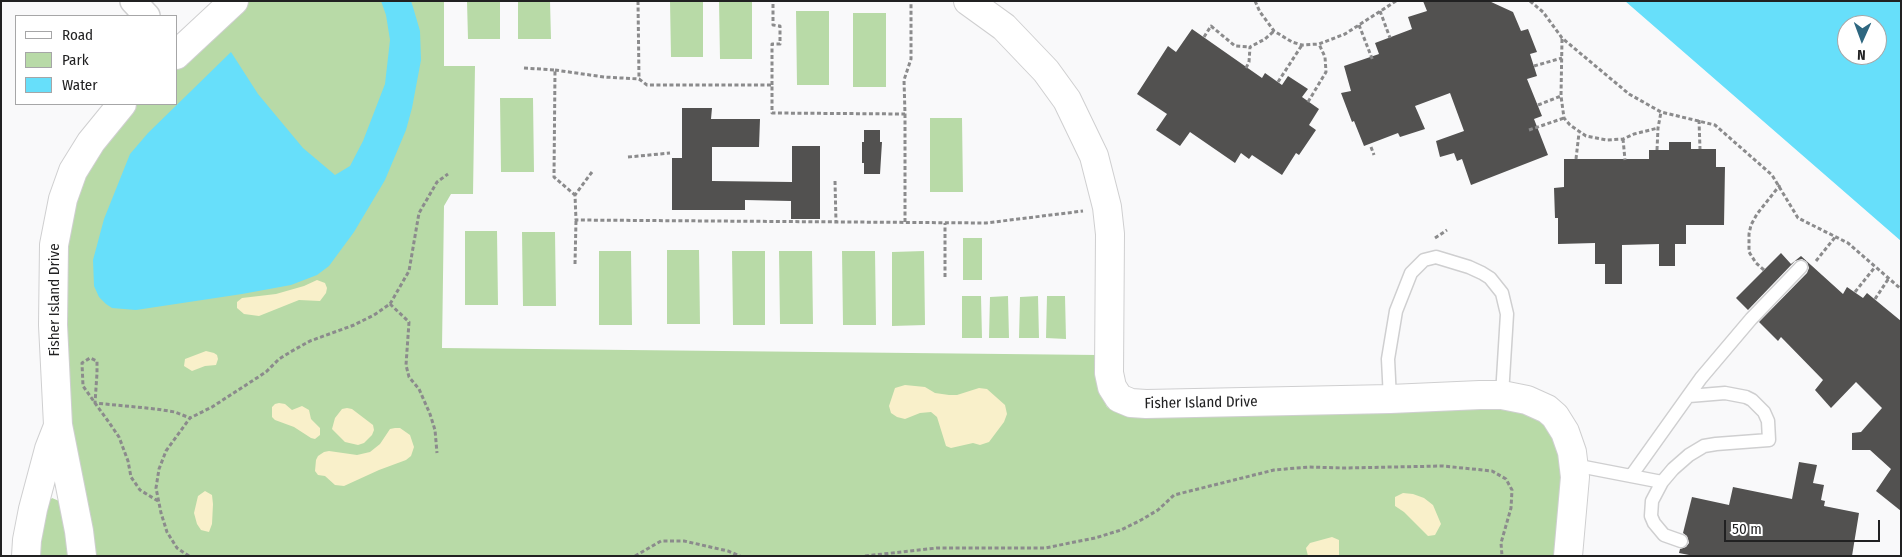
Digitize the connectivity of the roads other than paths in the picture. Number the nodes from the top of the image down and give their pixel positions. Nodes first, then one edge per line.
1 (133, 1) edge
2 (234, 1) edge
3 (968, 1) edge
4 (147, 15) edge
5 (178, 50) edge
6 (121, 105) edge
7 (1806, 267) road end
8 (1502, 395) junction
9 (1689, 396) junction
10 (1390, 399) junction
11 (58, 425) junction
12 (1574, 465) junction
13 (1631, 476) junction
14 (1662, 482) junction
15 (38, 490) junction
16 (71, 490) junction
17 (1681, 541) dead end
18 (26, 556) edge
19 (82, 556) edge
20 (1568, 556) edge

1 - 4 street
2 - 5 street
3 - 10 street, Fisher Island Drive
6 - 11 street, Fisher Island Drive
7 - 9 lane
8 - 10 street, Fisher Island Drive
8 - 10 lane
8 - 12 street, Fisher Island Drive
9 - 13 lane
9 - 14 lane
11 - 15 street, Fisher Island Drive
11 - 16 street, Fisher Island Drive
12 - 13 lane
12 - 20 street, Fisher Island Drive
13 - 14 lane
14 - 17 lane
15 - 16 street
15 - 18 street, Fisher Island Drive
16 - 19 street, Fisher Island Drive

